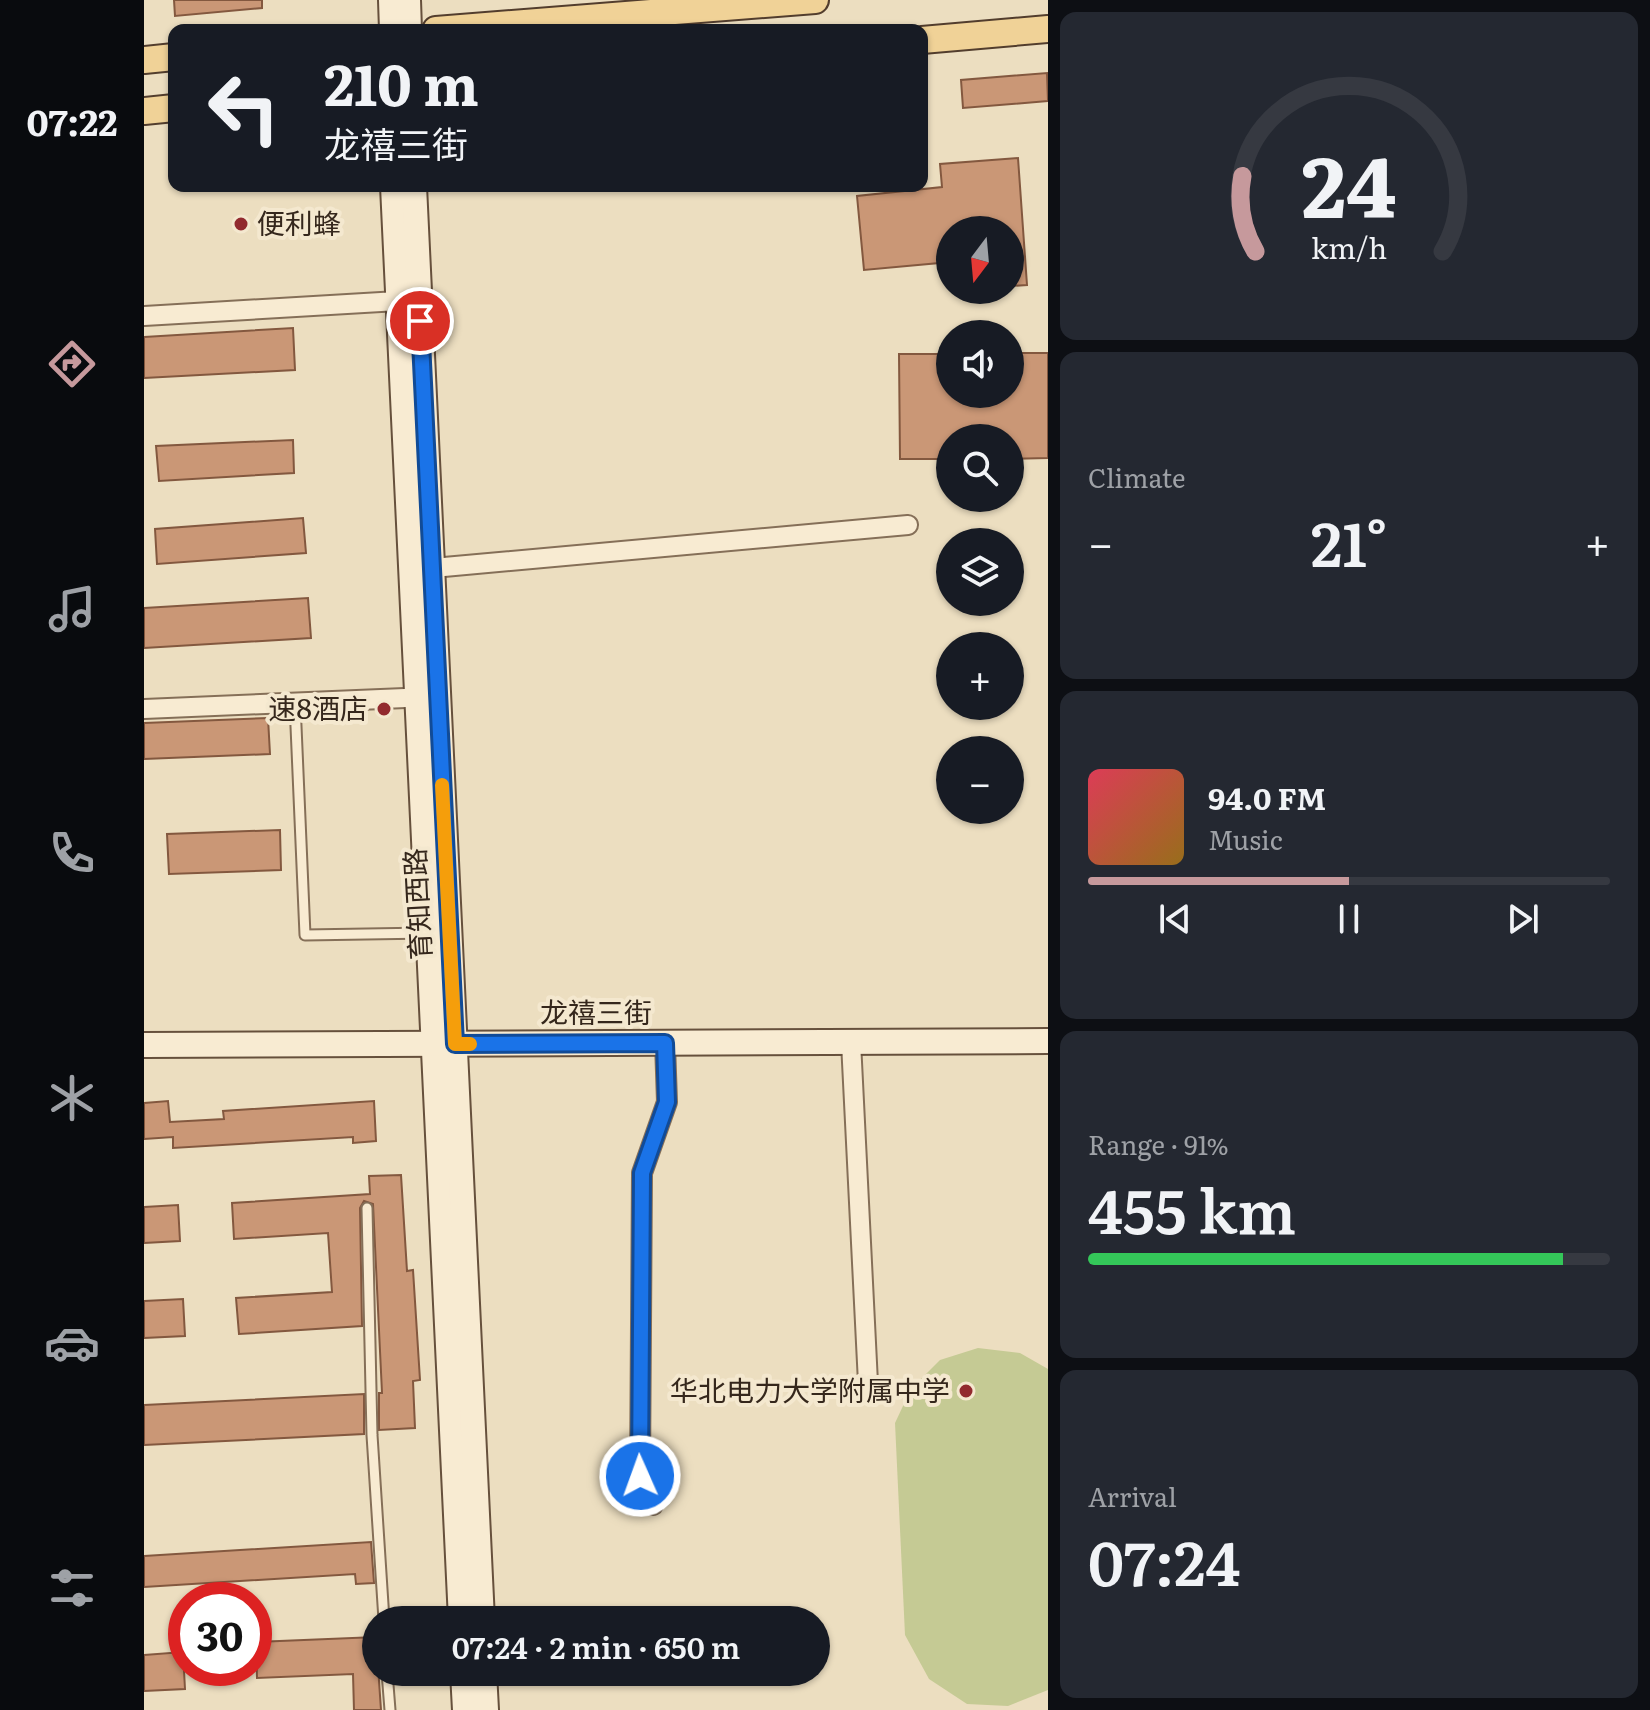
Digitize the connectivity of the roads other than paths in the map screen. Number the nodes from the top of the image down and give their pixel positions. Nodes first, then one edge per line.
1 (391, 0) edge
2 (408, 0) edge
3 (815, 0) edge
4 (392, 24) edge
5 (409, 24) edge
6 (519, 24) edge
7 (1048, 29) edge
8 (928, 39) edge
9 (168, 58) edge
10 (144, 60) edge
11 (168, 109) edge
12 (144, 111) edge
13 (393, 192) edge
14 (414, 192) edge
15 (398, 301) junction
16 (144, 316) edge
17 (908, 525) dead end
18 (422, 569) junction
19 (428, 697) junction
20 (295, 703) junction
21 (144, 709) edge
22 (428, 933) junction
23 (1048, 1041) edge
24 (851, 1042) junction
25 (665, 1043) junction
26 (444, 1044) junction
27 (144, 1045) edge
28 (367, 1208) dead end
29 (868, 1383) dead end
30 (653, 1505) dead end
31 (383, 1606) edge
32 (461, 1606) edge
33 (481, 1606) edge
34 (388, 1686) edge
35 (464, 1686) edge
36 (485, 1686) edge
37 (390, 1710) edge
38 (465, 1710) edge
39 (486, 1710) edge

1 - 4 street
2 - 5 street
3 - 6 main road
7 - 8 main road
9 - 10 main road
11 - 12 main road
13 - 15 street, 育知西路
14 - 18 street, 育知西路
15 - 16 street
15 - 18 street, 育知西路
17 - 18 street
18 - 19 street, 育知西路
19 - 20 street
19 - 22 street, 育知西路
19 - 26 street, 育知西路
20 - 21 street
20 - 22 lane
22 - 26 street, 育知西路
23 - 24 street, 龙禧三街
24 - 25 street, 龙禧三街
24 - 29 street
25 - 26 street, 龙禧三街
25 - 30 street
26 - 27 street, 龙禧三街
26 - 32 street, 育知西路
26 - 33 street, 育知西路
28 - 31 lane
34 - 37 lane
35 - 38 street
36 - 39 street

